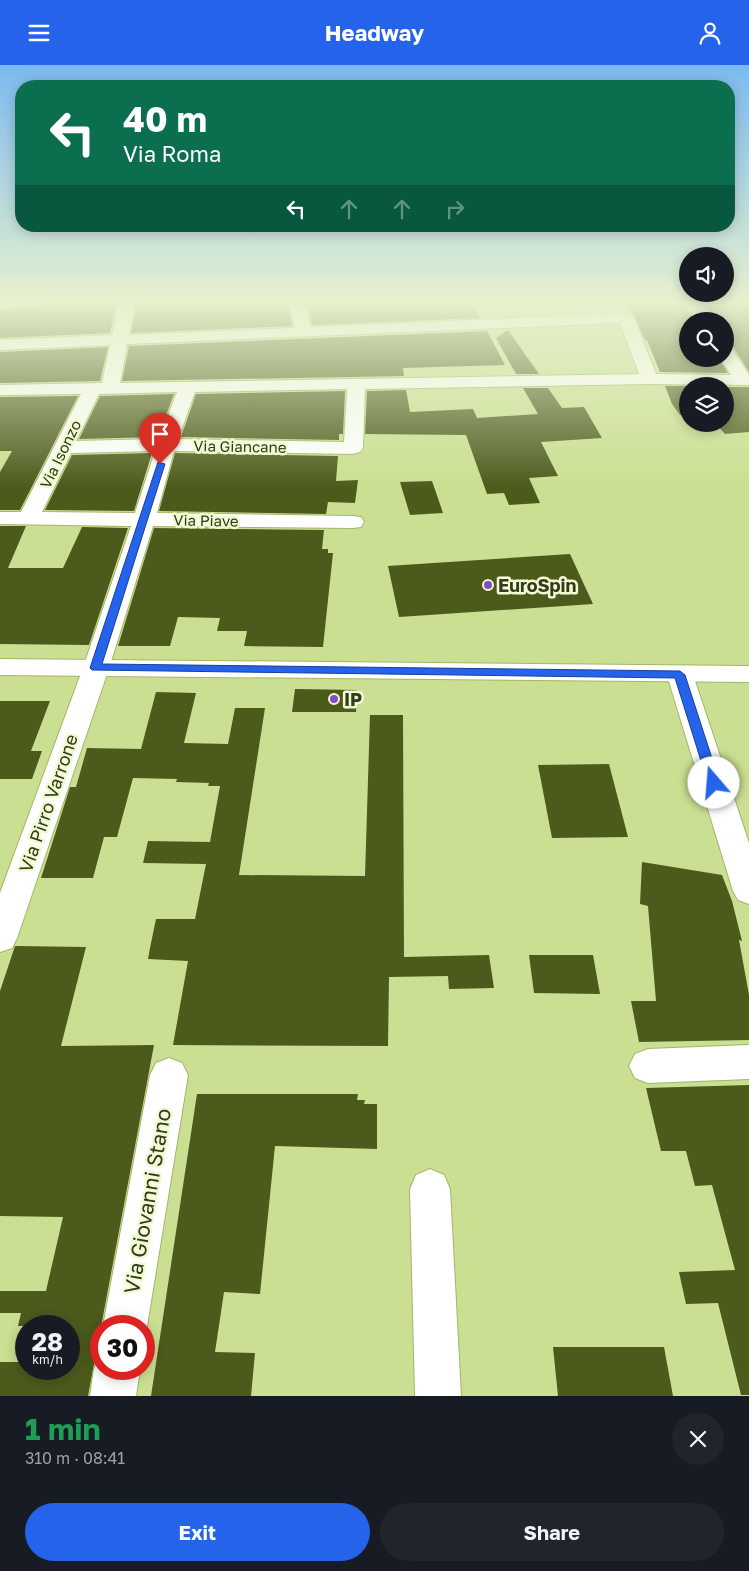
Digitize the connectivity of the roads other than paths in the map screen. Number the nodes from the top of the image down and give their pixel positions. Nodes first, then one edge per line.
1 (111, 364) edge
2 (643, 364) edge
3 (734, 364) edge
4 (649, 379) junction
5 (746, 380) edge
6 (356, 384) junction
7 (188, 387) junction
8 (101, 389) junction
9 (0, 390) edge
10 (166, 445) junction
11 (64, 447) junction
12 (0, 518) edge
13 (29, 518) junction
14 (144, 520) junction
15 (353, 522) dead end
16 (0, 667) edge
17 (96, 668) junction
18 (749, 674) edge
19 (680, 675) junction
20 (749, 891) edge
21 (2, 928) edge
22 (749, 1062) edge
23 (648, 1066) dead end
24 (169, 1075) dead end
25 (430, 1189) dead end
26 (127, 1315) edge
27 (116, 1380) edge
28 (113, 1396) edge
29 (438, 1396) edge

1 - 8 street, Via Isonzo
2 - 4 street
3 - 5 street
4 - 5 street
4 - 6 street
6 - 7 street
6 - 10 street, Via Giancane
7 - 8 street
7 - 10 street, Via Pirro Varrone
8 - 9 street
8 - 11 street, Via Isonzo
10 - 11 street, Via Giancane
10 - 14 street, Via Pirro Varrone
11 - 13 street, Via Isonzo
12 - 13 street, Via Piave
13 - 14 street, Via Piave
14 - 15 street, Via Piave
14 - 17 street, Via Pirro Varrone
16 - 17 street
17 - 19 street
17 - 21 street, Via Pirro Varrone
18 - 19 street
19 - 20 street
22 - 23 street
24 - 26 street, Via Giovanni Stano
25 - 29 street
27 - 28 street

